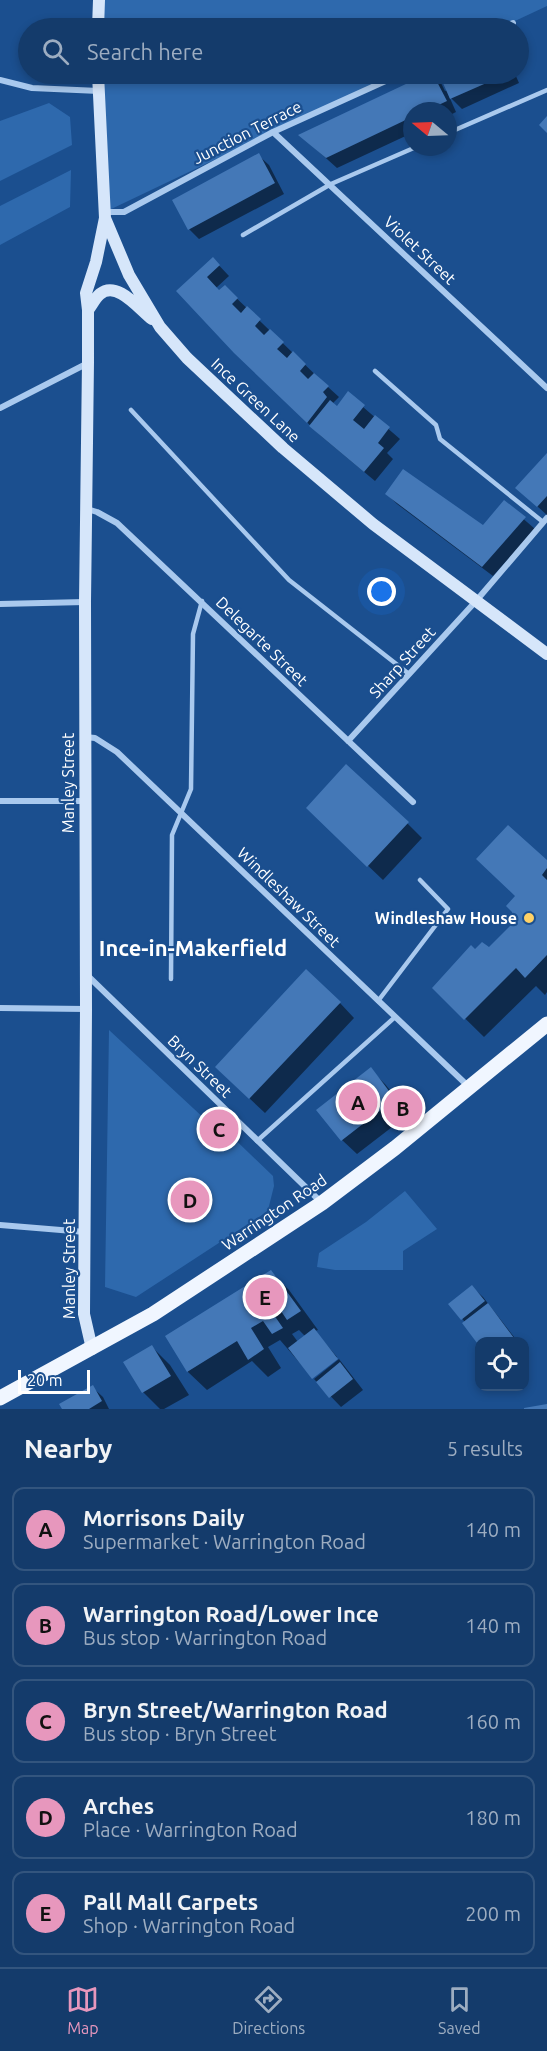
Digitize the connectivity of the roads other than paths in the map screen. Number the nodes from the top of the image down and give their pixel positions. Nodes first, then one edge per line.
1 (99, 0) edge
2 (98, 18) edge
3 (0, 80) edge
4 (99, 84) edge
5 (379, 84) edge
6 (547, 90) edge
7 (99, 91) junction
8 (457, 129) edge
9 (273, 132) junction
10 (403, 153) edge
11 (331, 184) junction
12 (105, 215) junction
13 (243, 235) dead end
14 (88, 310) junction
15 (160, 327) junction
16 (88, 362) junction
17 (375, 371) dead end
18 (547, 388) edge
19 (0, 408) edge
20 (131, 410) dead end
21 (87, 510) junction
22 (545, 520) edge
23 (202, 601) junction
24 (476, 601) junction
25 (85, 602) junction
26 (0, 603) edge
27 (547, 654) edge
28 (409, 674) junction
29 (84, 736) junction
30 (348, 741) junction
31 (0, 801) edge
32 (85, 801) junction
33 (413, 801) dead end
34 (181, 813) junction
35 (420, 880) dead end
36 (85, 974) junction
37 (171, 979) dead end
38 (378, 1001) junction
39 (0, 1008) edge
40 (86, 1009) junction
41 (395, 1017) junction
42 (547, 1024) edge
43 (470, 1087) junction
44 (257, 1141) junction
45 (322, 1203) junction
46 (0, 1225) edge
47 (84, 1232) junction
48 (92, 1349) junction
49 (0, 1398) edge

1 - 2 street
3 - 7 street
4 - 7 street, Ince Green Lane
5 - 9 street, Junction Terrace
6 - 8 lane
7 - 12 street, Ince Green Lane
9 - 11 street, Violet Street
9 - 12 street, Junction Terrace
10 - 11 lane
11 - 13 lane
11 - 18 street, Violet Street
12 - 14 street, Manley Street
12 - 15 street, Ince Green Lane
14 - 15 street
14 - 16 street, Manley Street
15 - 24 street, Ince Green Lane
16 - 19 street
16 - 21 street, Manley Street
17 - 22 lane
20 - 28 lane
21 - 23 street, Delegarte Street
21 - 25 street, Manley Street
22 - 24 street, Sharp Street
23 - 30 street, Delegarte Street
23 - 34 lane
24 - 27 street, Ince Green Lane
24 - 28 street, Sharp Street
25 - 26 street
25 - 29 street, Manley Street
28 - 30 street, Sharp Street
29 - 32 street, Manley Street
29 - 34 street, Windleshaw Street
30 - 33 street, Delegarte Street
31 - 32 street
32 - 36 street, Manley Street
34 - 37 lane
34 - 38 street, Windleshaw Street
35 - 38 lane
36 - 40 street, Manley Street
36 - 44 street, Bryn Street
38 - 41 street, Windleshaw Street
39 - 40 street
40 - 47 street, Manley Street
41 - 43 street, Windleshaw Street
41 - 44 lane
42 - 43 main road, Warrington Road
43 - 45 main road, Warrington Road
44 - 45 street, Bryn Street
45 - 48 main road, Warrington Road
46 - 47 street
47 - 48 street, Manley Street
48 - 49 main road, Warrington Road

